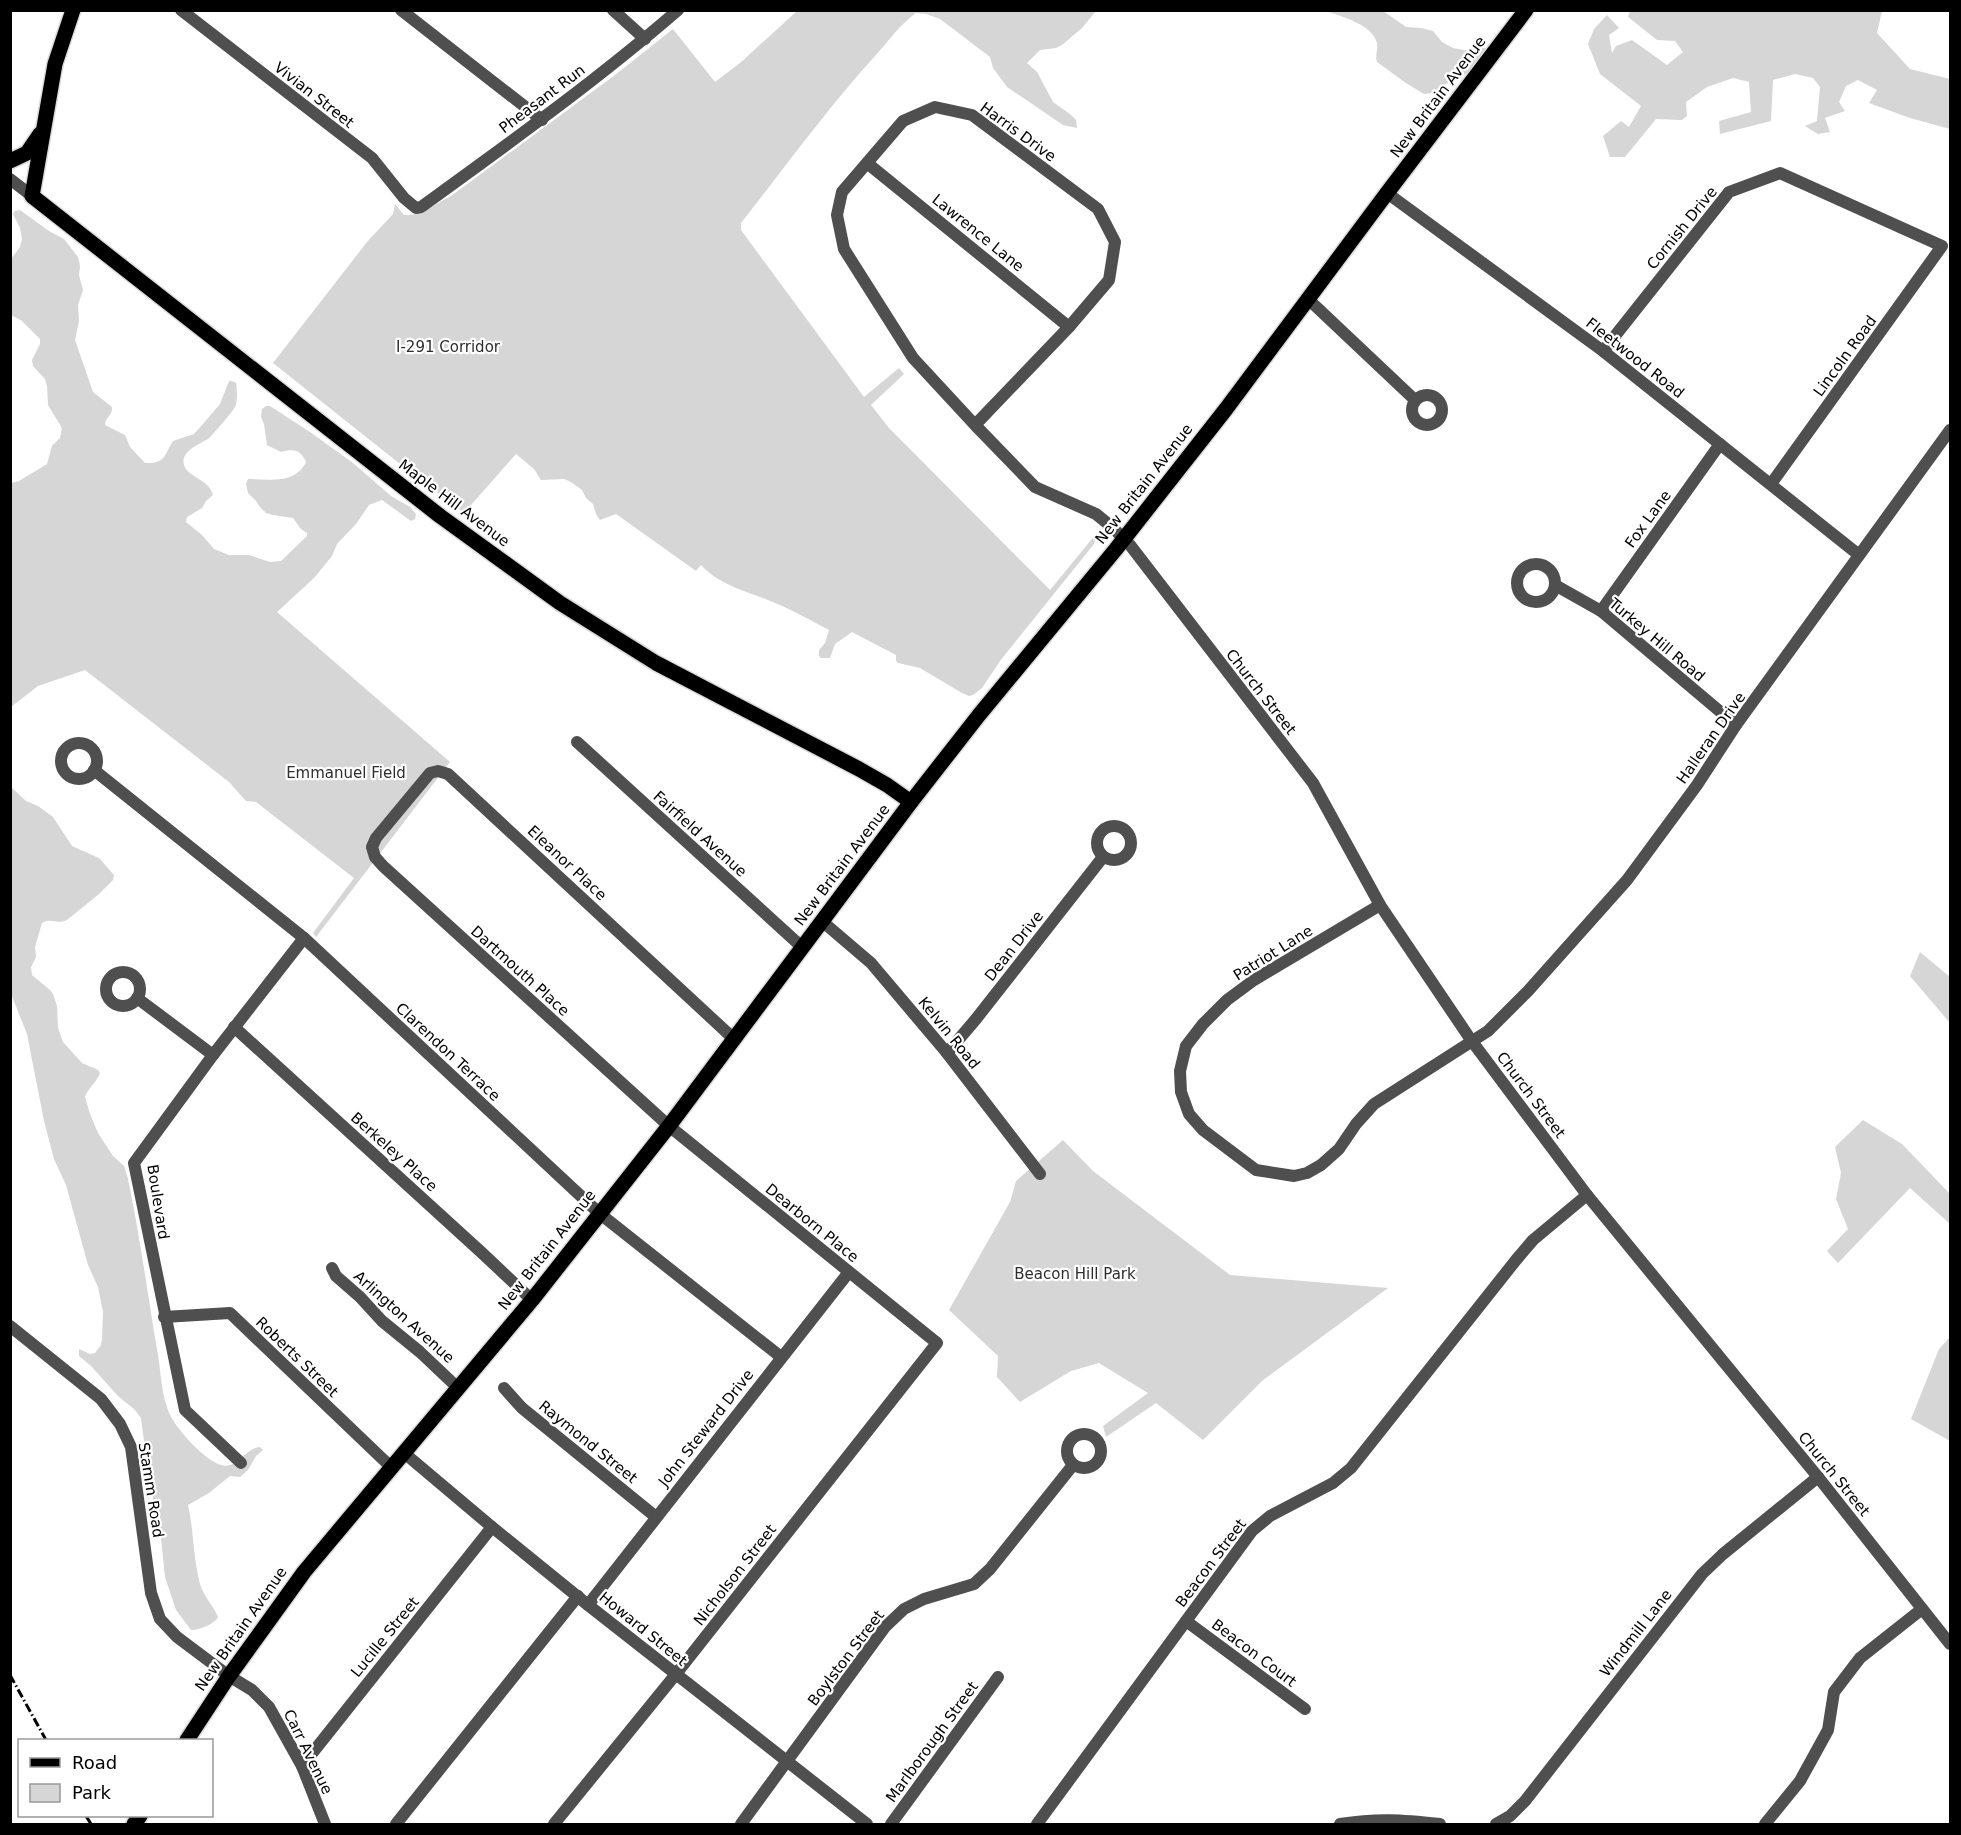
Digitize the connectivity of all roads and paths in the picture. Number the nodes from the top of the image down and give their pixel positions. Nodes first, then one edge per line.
1 (73, 10) edge
2 (181, 10) edge
3 (400, 10) edge
4 (612, 10) edge
5 (678, 10) edge
6 (1526, 10) edge
7 (645, 39) junction
8 (542, 120) junction
9 (44, 129) junction
10 (10, 161) edge
11 (867, 163) junction
12 (10, 179) edge
13 (1387, 193) junction
14 (32, 196) junction
15 (421, 207) joint
16 (1942, 246) joint
17 (1308, 299) junction
18 (1069, 327) junction
19 (1603, 351) junction
20 (1415, 400) dead end
21 (975, 425) junction
22 (1950, 430) edge
23 (1720, 444) junction
24 (1771, 484) junction
25 (1124, 538) junction
26 (1859, 555) junction
27 (1554, 585) dead end
28 (1601, 611) junction
29 (1736, 724) junction
30 (577, 742) dead end
31 (94, 770) dead end
32 (911, 802) junction
33 (382, 830) joint
34 (1103, 857) dead end
35 (1380, 905) junction
36 (823, 922) junction
37 (304, 938) junction
38 (803, 948) junction
39 (137, 998) dead end
40 (234, 1027) junction
41 (734, 1038) junction
42 (1472, 1040) junction
43 (947, 1053) junction
44 (213, 1055) junction
45 (669, 1126) junction
46 (1040, 1174) dead end
47 (1587, 1195) junction
48 (599, 1213) junction
49 (333, 1268) dead end
50 (849, 1272) junction
51 (532, 1300) junction
52 (164, 1317) junction
53 (10, 1326) edge
54 (937, 1342) joint
55 (781, 1357) junction
56 (458, 1388) junction
57 (504, 1388) dead end
58 (403, 1452) junction
59 (241, 1464) dead end
60 (1073, 1465) dead end
61 (391, 1467) junction
62 (1818, 1477) junction
63 (656, 1517) junction
64 (492, 1527) junction
65 (578, 1596) junction
66 (588, 1605) junction
67 (1922, 1609) junction
68 (1186, 1621) junction
69 (1950, 1644) edge
70 (676, 1674) junction
71 (229, 1676) junction
72 (998, 1677) dead end
73 (1305, 1709) dead end
74 (188, 1739) edge
75 (788, 1761) junction
76 (302, 1766) junction
77 (326, 1824) edge
78 (396, 1824) edge
79 (554, 1824) edge
80 (741, 1824) edge
81 (867, 1824) edge
82 (891, 1824) edge
83 (1037, 1824) edge
84 (1340, 1824) edge
85 (1440, 1824) edge
86 (1496, 1824) edge
87 (1765, 1824) edge

1 - 9 main road
2 - 15 street, Vivian Street
3 - 8 street
4 - 7 street
5 - 7 street, Pheasant Run
6 - 13 main road, New Britain Avenue
7 - 8 street, Pheasant Run
8 - 15 street, Pheasant Run
9 - 10 main road
9 - 14 main road
11 - 18 street, Lawrence Lane
11 - 18 street, Harris Drive
11 - 21 street, Harris Drive
12 - 14 street, Maple Hill Avenue
13 - 17 main road, New Britain Avenue
13 - 19 street, Fleetwood Road
14 - 32 main road, Maple Hill Avenue
16 - 19 street, Cornish Drive
16 - 24 street, Lincoln Road
17 - 20 street
17 - 25 main road, New Britain Avenue
18 - 21 street, Harris Drive
19 - 23 street, Fleetwood Road
21 - 25 street, Harris Drive
22 - 26 street, Halleran Drive
23 - 24 street, Fleetwood Road
23 - 28 street, Fox Lane
24 - 26 street, Fleetwood Road
25 - 32 main road, New Britain Avenue
25 - 35 street, Church Street
26 - 29 street, Halleran Drive
27 - 28 street, Turkey Hill Road
28 - 29 street, Turkey Hill Road
29 - 42 street, Halleran Drive
30 - 38 street, Fairfield Avenue
31 - 37 street, Clarendon Terrace
32 - 36 main road, New Britain Avenue
33 - 41 street, Eleanor Place
33 - 45 street, Dartmouth Place
34 - 43 street, Dean Drive
35 - 42 street, Church Street
35 - 42 street, Patriot Lane
36 - 38 main road, New Britain Avenue
36 - 43 street, Kelvin Road
37 - 40 street, Boulevard
37 - 48 street, Clarendon Terrace
38 - 41 main road, New Britain Avenue
39 - 44 street
40 - 44 street, Boulevard
40 - 51 street, Berkeley Place
41 - 45 main road, New Britain Avenue
42 - 47 street, Church Street
43 - 46 street, Kelvin Road
44 - 52 street, Boulevard
45 - 48 main road, New Britain Avenue
45 - 50 street, Dearborn Place
47 - 62 street, Church Street
47 - 68 street, Beacon Street
48 - 51 main road, New Britain Avenue
48 - 55 street, Clarendon Terrace
49 - 56 street, Arlington Avenue
50 - 54 street, Dearborn Place
50 - 55 street, John Steward Drive
51 - 56 main road, New Britain Avenue
52 - 59 street, Boulevard
52 - 61 street, Roberts Street
53 - 71 street, Stamm Road
54 - 70 street, Nicholson Street
55 - 63 street, John Steward Drive
56 - 58 main road, New Britain Avenue
57 - 63 street, Raymond Street
58 - 61 main road, New Britain Avenue
58 - 64 street, Howard Street
60 - 75 street, Boylston Street
61 - 71 main road, New Britain Avenue
62 - 67 street, Church Street
62 - 86 street, Windmill Lane
63 - 66 street, John Steward Drive
64 - 65 street, Howard Street
64 - 76 street, Lucille Street
65 - 66 street, Howard Street
65 - 78 street
66 - 70 street, Howard Street
67 - 69 street, Church Street
67 - 87 street
68 - 73 street, Beacon Court
68 - 83 street, Beacon Street
70 - 75 street, Howard Street
70 - 79 street, Nicholson Street
71 - 74 main road, New Britain Avenue
71 - 76 street, Carr Avenue
72 - 82 street, Marlborough Street
75 - 80 street, Boylston Street
75 - 81 street, Howard Street
76 - 77 street, Carr Avenue
84 - 85 street

